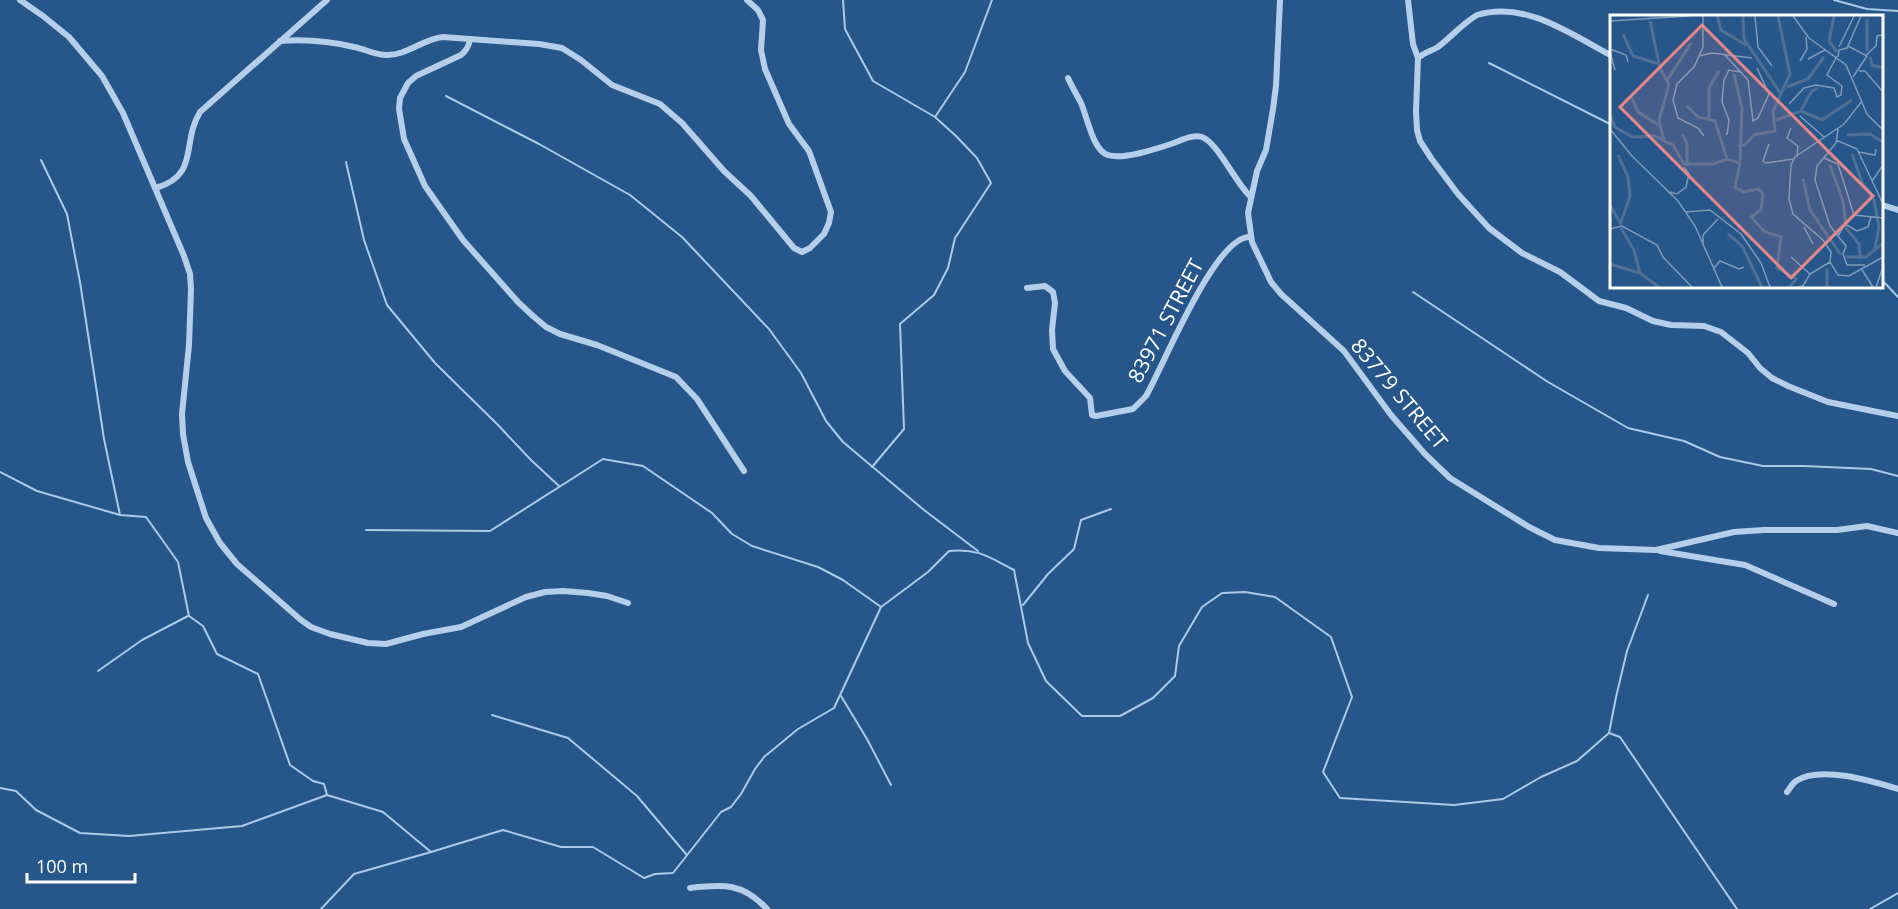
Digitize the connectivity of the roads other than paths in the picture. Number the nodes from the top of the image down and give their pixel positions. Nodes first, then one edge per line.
1 (20, 0) edge
2 (327, 0) edge
3 (747, 0) edge
4 (1280, 0) edge
5 (1408, 0) edge
6 (470, 39) junction
7 (280, 41) junction
8 (1610, 55) edge
9 (1418, 58) junction
10 (1068, 78) dead end
11 (156, 188) junction
12 (1251, 197) junction
13 (1883, 206) edge
14 (1898, 210) edge
15 (1251, 237) junction
16 (1027, 288) dead end
17 (1898, 416) edge
18 (744, 471) dead end
19 (1898, 533) edge
20 (1656, 550) junction
21 (628, 603) dead end
22 (1834, 604) dead end
23 (1898, 789) edge
24 (1787, 792) dead end
25 (690, 888) dead end
26 (767, 909) edge

1 - 11 street
2 - 7 street
3 - 6 street
4 - 12 street, 83779 STREET
5 - 9 street
6 - 7 street
6 - 18 street
7 - 11 street
8 - 9 street
9 - 17 street
10 - 12 street
11 - 21 street
12 - 15 street, 83779 STREET
13 - 14 street
15 - 16 street, 83971 STREET
15 - 20 street, 83779 STREET
19 - 20 street, 83779 STREET
20 - 22 street
23 - 24 street
25 - 26 street

